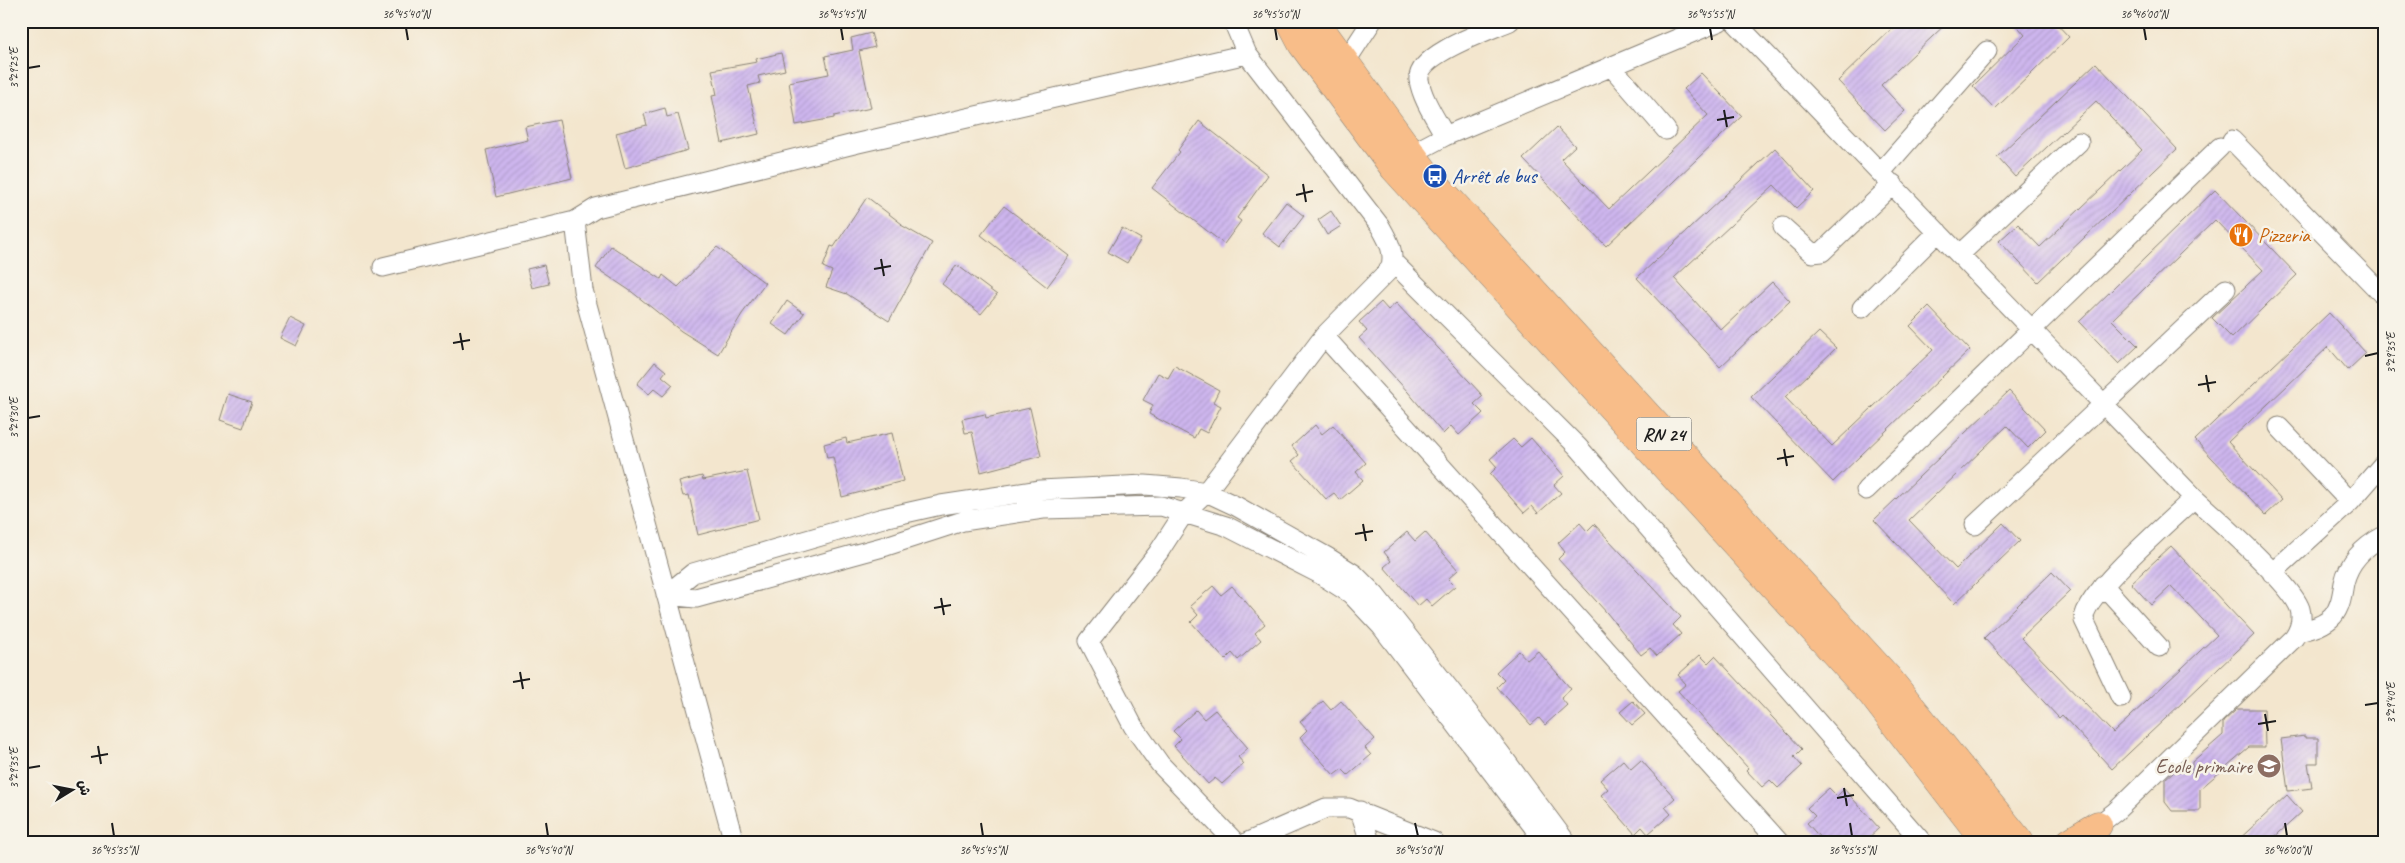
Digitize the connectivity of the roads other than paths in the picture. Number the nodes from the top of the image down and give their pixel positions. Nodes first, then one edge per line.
1 (1232, 21) edge
2 (1290, 21) edge
3 (1315, 21) edge
4 (1372, 21) edge
5 (1510, 21) edge
6 (1720, 21) edge
7 (1734, 21) edge
8 (1688, 27) edge
9 (1987, 50) dead end
10 (1247, 54) junction
11 (1344, 64) junction
12 (1611, 66) junction
13 (1666, 130) dead end
14 (1444, 136) junction
15 (2079, 142) dead end
16 (1411, 154) junction
17 (1887, 178) junction
18 (575, 222) junction
19 (1783, 226) dead end
20 (1938, 232) junction
21 (1960, 254) junction
22 (1393, 262) junction
23 (383, 267) dead end
24 (2226, 288) dead end
25 (2384, 296) edge
26 (1862, 308) dead end
27 (2032, 329) junction
28 (1324, 336) junction
29 (2105, 404) junction
30 (2279, 427) dead end
31 (2384, 463) edge
32 (1866, 490) dead end
33 (1206, 492) junction
34 (2194, 498) junction
35 (2350, 502) junction
36 (1184, 513) junction
37 (1975, 525) dead end
38 (2384, 536) edge
39 (2272, 573) junction
40 (2103, 585) junction
41 (666, 595) junction
42 (2298, 632) junction
43 (2160, 647) dead end
44 (2121, 698) dead end
45 (1360, 812) junction
46 (2096, 836) edge
47 (2022, 840) edge
48 (734, 842) edge
49 (1235, 842) edge
50 (1248, 842) edge
51 (1370, 842) edge
52 (1434, 842) edge
53 (1545, 842) edge
54 (1566, 842) edge
55 (1780, 842) edge
56 (1922, 842) edge
57 (1986, 842) edge
58 (2070, 842) edge

1 - 10 street
2 - 57 highway, RN 24
3 - 11 highway, RN 24
4 - 11 street
5 - 14 street
6 - 8 street
7 - 17 street
8 - 12 street
9 - 17 street
10 - 18 street
10 - 22 street
11 - 16 highway, RN 24
12 - 13 street
12 - 14 street
14 - 16 street
15 - 21 street
16 - 47 highway, RN 24
17 - 19 street
17 - 20 street
18 - 23 street
18 - 41 street
20 - 21 street
20 - 26 street
21 - 27 street
22 - 28 street
22 - 56 street
24 - 29 street
25 - 27 street
27 - 29 street
27 - 32 street
28 - 33 street
28 - 55 street
29 - 34 street
29 - 37 street
30 - 35 street
31 - 35 street
33 - 36 street
33 - 41 street
33 - 54 street
34 - 39 street
34 - 40 street
35 - 39 street
36 - 41 street
36 - 49 street
36 - 53 street
38 - 42 street
39 - 42 street
40 - 43 street
40 - 44 street
41 - 48 street
42 - 46 street
45 - 50 street
45 - 51 street
45 - 52 street
46 - 58 highway

